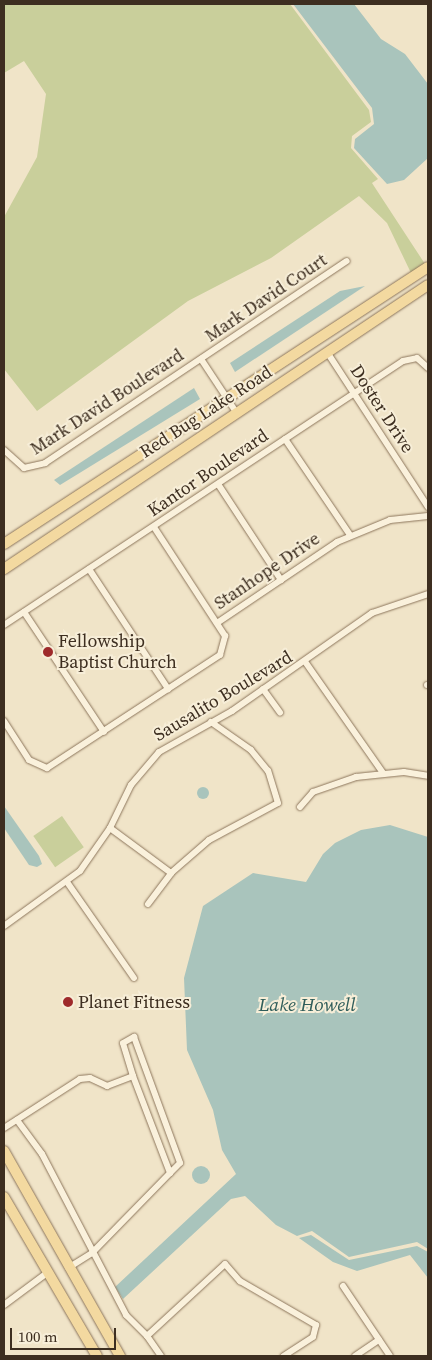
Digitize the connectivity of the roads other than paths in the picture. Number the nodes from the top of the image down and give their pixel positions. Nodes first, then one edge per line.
1 (347, 261) dead end
2 (428, 267) edge
3 (428, 285) edge
4 (398, 287) junction
5 (327, 352) junction
6 (201, 359) junction
7 (428, 368) edge
8 (354, 394) junction
9 (227, 398) junction
10 (236, 412) junction
11 (285, 439) junction
12 (4, 450) edge
13 (218, 484) junction
14 (428, 507) edge
15 (91, 508) junction
16 (428, 516) edge
17 (154, 527) junction
18 (350, 535) junction
19 (4, 544) edge
20 (4, 561) edge
21 (4, 569) edge
22 (89, 569) junction
23 (281, 580) junction
24 (428, 594) edge
25 (24, 612) junction
26 (217, 623) junction
27 (4, 625) edge
28 (306, 663) junction
29 (168, 689) junction
30 (263, 689) junction
31 (280, 712) dead end
32 (4, 721) edge
33 (211, 722) junction
34 (104, 732) junction
35 (383, 773) junction
36 (428, 776) edge
37 (300, 807) dead end
38 (110, 828) junction
39 (171, 873) junction
40 (68, 882) junction
41 (148, 904) dead end
42 (4, 926) edge
43 (134, 978) dead end
44 (133, 1076) junction
45 (17, 1120) junction
46 (4, 1128) edge
47 (4, 1151) edge
48 (170, 1173) junction
49 (4, 1197) edge
50 (92, 1253) junction
51 (68, 1268) junction
52 (47, 1273) junction
53 (343, 1286) dead end
54 (4, 1305) edge
55 (148, 1336) junction
56 (379, 1340) junction
57 (97, 1356) edge
58 (120, 1356) edge
59 (161, 1356) edge
60 (284, 1356) edge
61 (355, 1356) edge
62 (390, 1356) edge

1 - 6 street, Mark David Court
2 - 4 main road, Red Bug Lake Road
3 - 5 main road, Red Bug Lake Road
4 - 5 main road
4 - 9 main road, Red Bug Lake Road
5 - 8 street, Doster Drive
5 - 10 main road, Red Bug Lake Road
6 - 9 street, Mark David Boulevard
6 - 12 street, Mark David Boulevard
7 - 8 street, Kantor Boulevard
8 - 11 street, Kantor Boulevard
8 - 14 street, Doster Drive
9 - 10 street, Mark David Boulevard
9 - 19 main road, Red Bug Lake Road
10 - 15 main road, Red Bug Lake Road
11 - 13 street, Kantor Boulevard
11 - 18 street
13 - 17 street, Kantor Boulevard
13 - 23 street
15 - 20 main road
15 - 21 main road, Red Bug Lake Road
16 - 18 street, Stanhope Drive
17 - 22 street, Kantor Boulevard
17 - 26 street
18 - 23 street, Stanhope Drive
22 - 25 street, Kantor Boulevard
22 - 29 street
23 - 26 street, Stanhope Drive
24 - 28 street, Sausalito Boulevard
25 - 27 street, Kantor Boulevard
25 - 34 street
26 - 29 street, Stanhope Drive
28 - 30 street, Sausalito Boulevard
28 - 35 street
29 - 34 street, Stanhope Drive
30 - 31 street
30 - 33 street, Sausalito Boulevard
32 - 34 street, Stanhope Drive
33 - 38 street, Sausalito Boulevard
33 - 39 street
35 - 36 street
35 - 37 street
38 - 39 street
38 - 40 street, Sausalito Boulevard
39 - 41 street
40 - 42 street, Sausalito Boulevard
40 - 43 street
44 - 45 street
44 - 48 street
44 - 48 street
45 - 46 street
45 - 50 street
47 - 51 main road
48 - 50 street
49 - 52 main road
50 - 51 street
50 - 55 street
51 - 58 main road
52 - 54 street
52 - 57 main road
53 - 56 street
55 - 59 street
55 - 60 street
56 - 61 street
56 - 62 street

